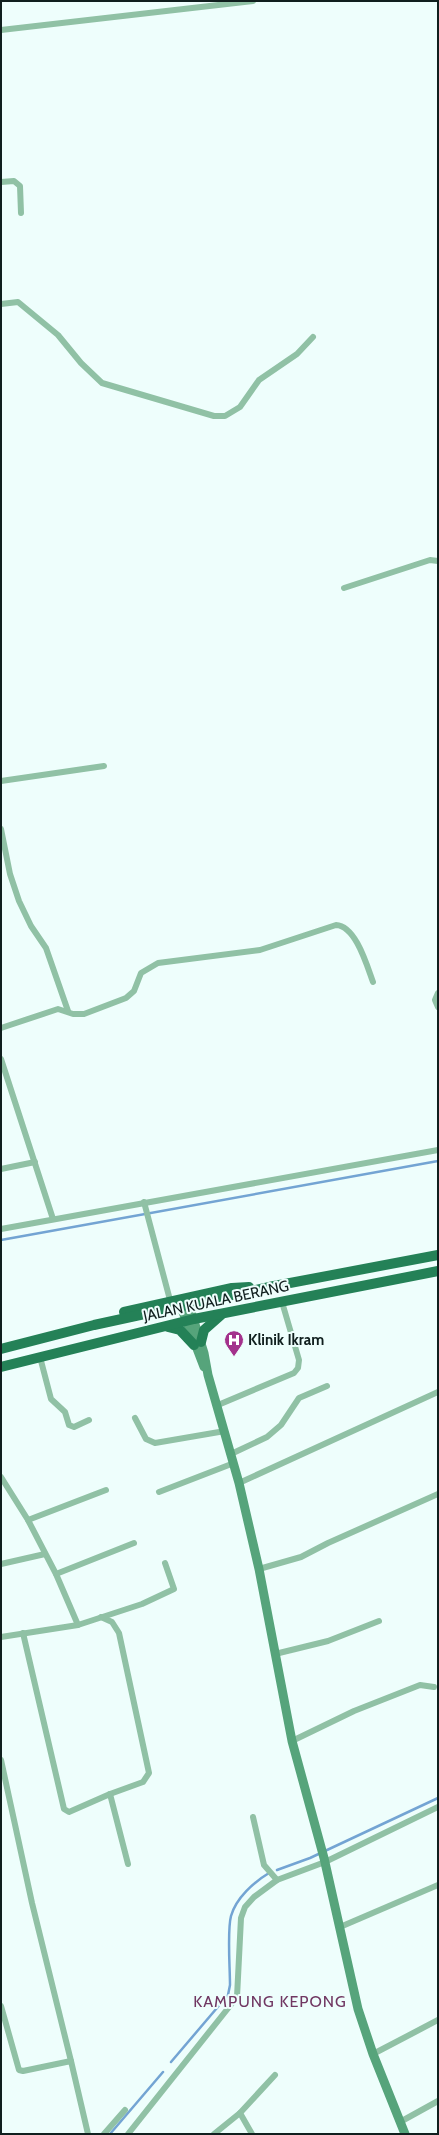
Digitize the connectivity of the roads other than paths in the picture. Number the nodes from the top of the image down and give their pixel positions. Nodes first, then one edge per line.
1 (253, 1) edge
2 (1, 30) edge
3 (1, 182) edge
4 (21, 213) dead end
5 (1, 304) edge
6 (313, 337) dead end
7 (438, 561) edge
8 (344, 588) dead end
9 (104, 766) dead end
10 (1, 781) edge
11 (1, 829) edge
12 (373, 982) dead end
13 (438, 993) edge
14 (438, 1007) edge
15 (68, 1011) junction
16 (1, 1028) edge
17 (1, 1058) edge
18 (438, 1150) edge
19 (35, 1162) junction
20 (1, 1169) edge
21 (145, 1205) junction
22 (53, 1219) junction
23 (1, 1229) edge
24 (438, 1255) edge
25 (438, 1271) edge
26 (274, 1286) junction
27 (170, 1300) junction
28 (282, 1302) junction
29 (185, 1306) junction
30 (230, 1312) junction
31 (190, 1320) junction
32 (94, 1325) junction
33 (162, 1327) junction
34 (198, 1344) junction
35 (1, 1347) edge
36 (40, 1357) junction
37 (1, 1367) edge
38 (327, 1386) dead end
39 (438, 1392) edge
40 (218, 1405) junction
41 (135, 1418) dead end
42 (89, 1420) dead end
43 (225, 1431) junction
44 (233, 1459) junction
45 (1, 1476) edge
46 (239, 1483) junction
47 (106, 1490) dead end
48 (160, 1492) dead end
49 (438, 1494) edge
50 (28, 1520) junction
51 (134, 1543) dead end
52 (45, 1554) junction
53 (165, 1563) dead end
54 (1, 1564) edge
55 (259, 1569) junction
56 (56, 1574) junction
57 (101, 1617) junction
58 (379, 1621) dead end
59 (78, 1625) junction
60 (23, 1633) junction
61 (1, 1636) edge
62 (275, 1654) junction
63 (434, 1687) dead end
64 (292, 1741) junction
65 (1, 1760) edge
66 (110, 1794) junction
67 (438, 1807) edge
68 (252, 1817) dead end
69 (325, 1860) junction
70 (128, 1864) dead end
71 (277, 1880) junction
72 (438, 1885) edge
73 (340, 1928) junction
74 (1, 2006) edge
75 (438, 2020) edge
76 (373, 2054) junction
77 (71, 2061) junction
78 (275, 2075) dead end
79 (438, 2101) edge
80 (125, 2110) dead end
81 (240, 2113) junction
82 (400, 2122) junction
83 (88, 2134) edge
84 (104, 2134) edge
85 (128, 2134) edge
86 (214, 2134) edge
87 (252, 2134) edge
88 (405, 2134) edge

1 - 2 street
3 - 4 street
5 - 6 street
7 - 8 street
9 - 10 street
11 - 15 street
12 - 15 street
13 - 14 street
15 - 16 street
17 - 19 street
18 - 21 street
19 - 20 street
19 - 22 street
21 - 22 street
21 - 27 street
22 - 23 street
24 - 26 highway, JALAN KUALA BERANG
25 - 28 highway, JALAN KUALA BERANG
26 - 27 highway, JALAN KUALA BERANG
26 - 29 highway, JALAN KUALA BERANG
27 - 32 highway, JALAN KUALA BERANG
28 - 30 highway, JALAN KUALA BERANG
28 - 40 street
29 - 31 main road
29 - 32 highway, JALAN KUALA BERANG
30 - 31 highway, JALAN KUALA BERANG
30 - 34 highway
31 - 33 highway, JALAN KUALA BERANG
31 - 34 main road
32 - 35 highway, JALAN KUALA BERANG
33 - 34 highway
33 - 36 highway, JALAN KUALA BERANG
34 - 40 main road
36 - 37 highway, JALAN KUALA BERANG
36 - 42 street
38 - 44 street
39 - 46 street
40 - 43 main road
41 - 43 street
43 - 44 main road
44 - 46 main road
44 - 48 street
45 - 50 street
46 - 55 main road
47 - 50 street
49 - 55 street
50 - 52 street
51 - 56 street
52 - 54 street
52 - 56 street
53 - 57 street
55 - 62 main road
56 - 59 street
57 - 59 street
57 - 66 street
58 - 62 street
59 - 60 street
60 - 61 street
60 - 66 street
62 - 64 main road
63 - 64 street
64 - 69 main road
65 - 77 street
66 - 70 street
67 - 69 street
68 - 71 street
69 - 71 street
69 - 73 main road
71 - 85 street
72 - 73 street
73 - 76 main road
74 - 77 street
75 - 76 street
76 - 82 main road
77 - 83 street
78 - 81 street
79 - 82 street
80 - 84 street
81 - 86 street
81 - 87 street
82 - 88 main road

